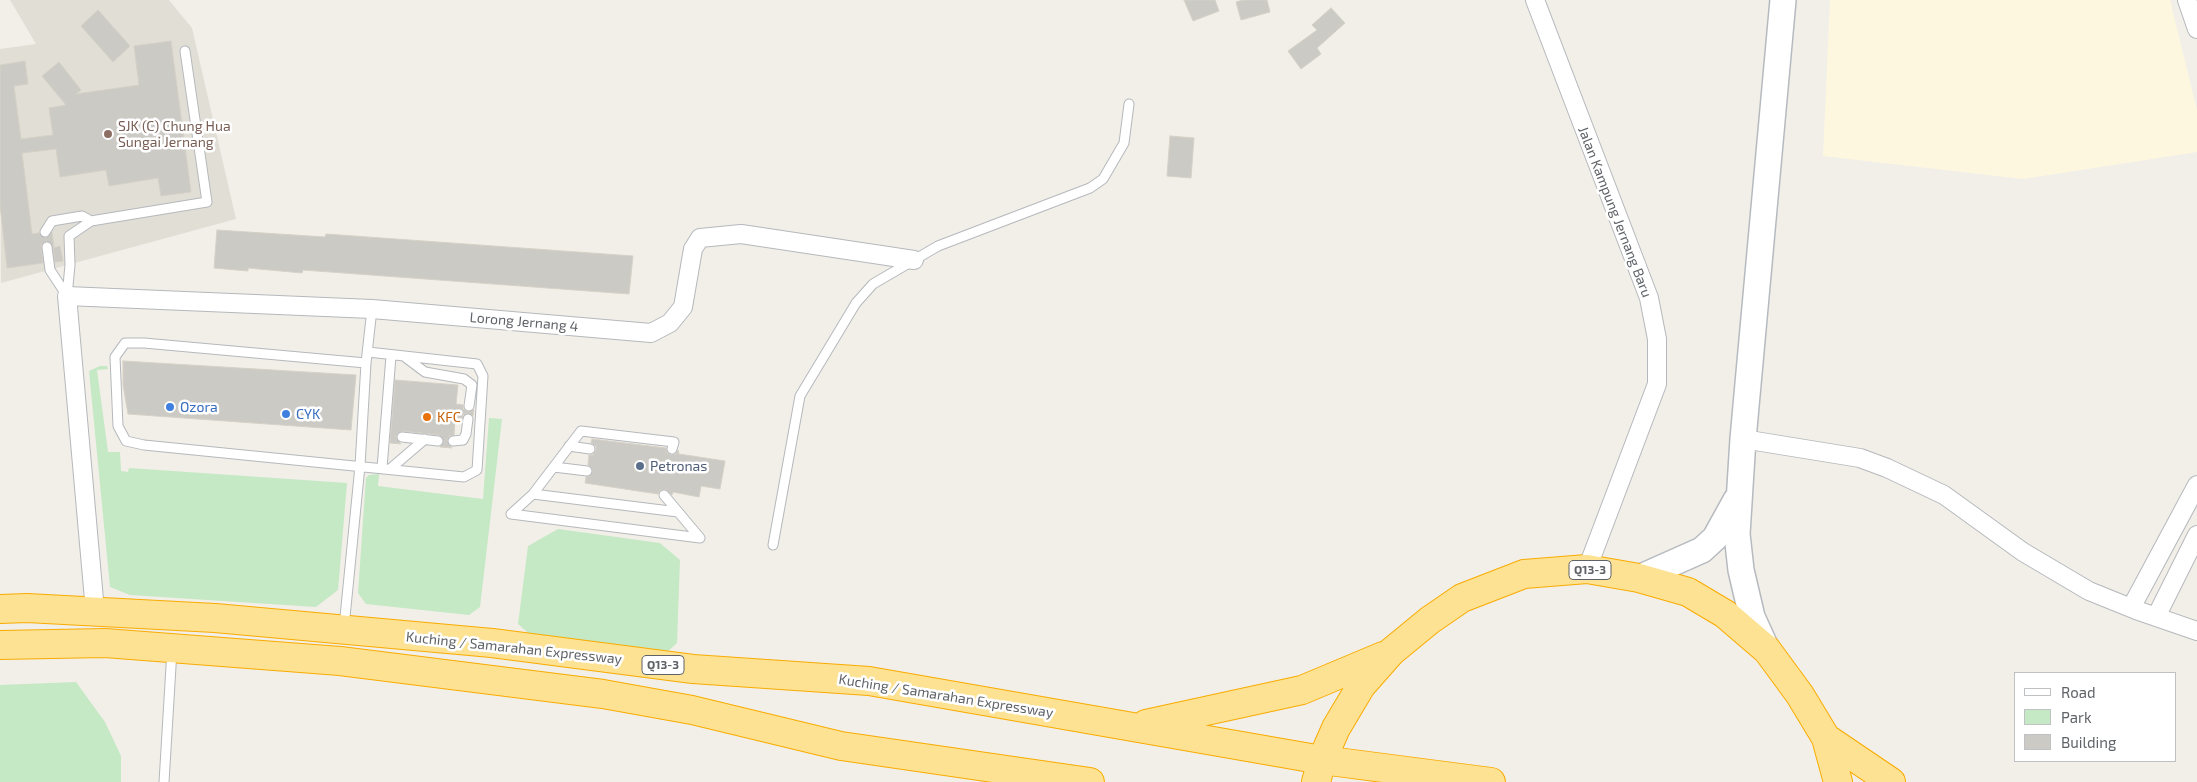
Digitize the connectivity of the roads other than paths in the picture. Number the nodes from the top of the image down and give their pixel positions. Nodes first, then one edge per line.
1 (1535, 0) edge
2 (1783, 0) edge
3 (2187, 0) edge
4 (2197, 30) edge
5 (185, 51) dead end
6 (1129, 104) dead end
7 (91, 221) junction
8 (45, 232) dead end
9 (47, 247) dead end
10 (914, 260) junction
11 (67, 296) junction
12 (372, 309) junction
13 (368, 352) junction
14 (391, 356) junction
15 (405, 357) junction
16 (366, 363) junction
17 (470, 406) dead end
18 (468, 419) dead end
19 (402, 437) dead end
20 (425, 439) junction
21 (1743, 439) junction
22 (438, 441) dead end
23 (453, 441) dead end
24 (569, 446) junction
25 (590, 449) dead end
26 (672, 449) dead end
27 (360, 466) junction
28 (554, 467) junction
29 (386, 468) junction
30 (586, 471) dead end
31 (2197, 485) edge
32 (1740, 491) junction
33 (533, 494) junction
34 (664, 495) dead end
35 (678, 512) junction
36 (2197, 535) edge
37 (773, 545) dead end
38 (1587, 569) junction
39 (1639, 578) junction
40 (2131, 608) junction
41 (0, 609) edge
42 (95, 611) junction
43 (2156, 617) junction
44 (344, 630) junction
45 (2197, 631) edge
46 (0, 645) edge
47 (172, 648) junction
48 (1767, 650) junction
49 (1391, 652) junction
50 (1133, 727) junction
51 (1826, 738) junction
52 (1319, 771) edge
53 (164, 782) edge
54 (1090, 782) edge
55 (1491, 782) edge
56 (1838, 782) edge
57 (1891, 782) edge

1 - 38 street, Jalan Kampung Jernang Baru
2 - 21 street
3 - 4 street
5 - 7 lane
6 - 10 lane
7 - 8 lane
7 - 11 lane
9 - 11 lane
10 - 12 street, Lorong Jernang 4
10 - 37 lane
11 - 12 street, Lorong Jernang 4
11 - 42 street
12 - 13 lane
13 - 14 lane
13 - 16 lane
14 - 15 lane
14 - 29 lane
15 - 17 lane
15 - 29 lane
16 - 27 lane
16 - 27 lane
18 - 23 lane
19 - 20 lane
20 - 22 lane
20 - 29 lane
21 - 32 street
21 - 40 street
24 - 25 lane
24 - 26 lane
24 - 28 lane
27 - 29 lane
27 - 44 lane
28 - 30 lane
28 - 33 lane
31 - 40 street
32 - 39 street
32 - 48 street
33 - 35 lane
33 - 35 lane
34 - 35 lane
36 - 43 street
38 - 39 highway, Q13-3
38 - 49 highway, Q13-3
39 - 48 highway, Q13-3
40 - 43 street
41 - 42 highway, Kuching / Samarahan Expressway / Q13-3
42 - 44 highway, Kuching / Samarahan Expressway / Q13-3
43 - 45 street
44 - 50 highway, Kuching / Samarahan Expressway / Q13-3
46 - 47 highway
47 - 53 lane
47 - 54 highway
48 - 51 highway, Q13-3
49 - 50 highway
49 - 52 highway, Q13-3
50 - 52 highway, Kuching / Samarahan Expressway / Q13-3
51 - 56 highway, Q13-3
51 - 57 highway
52 - 55 highway, Kuching / Samarahan Expressway / Q13-3

